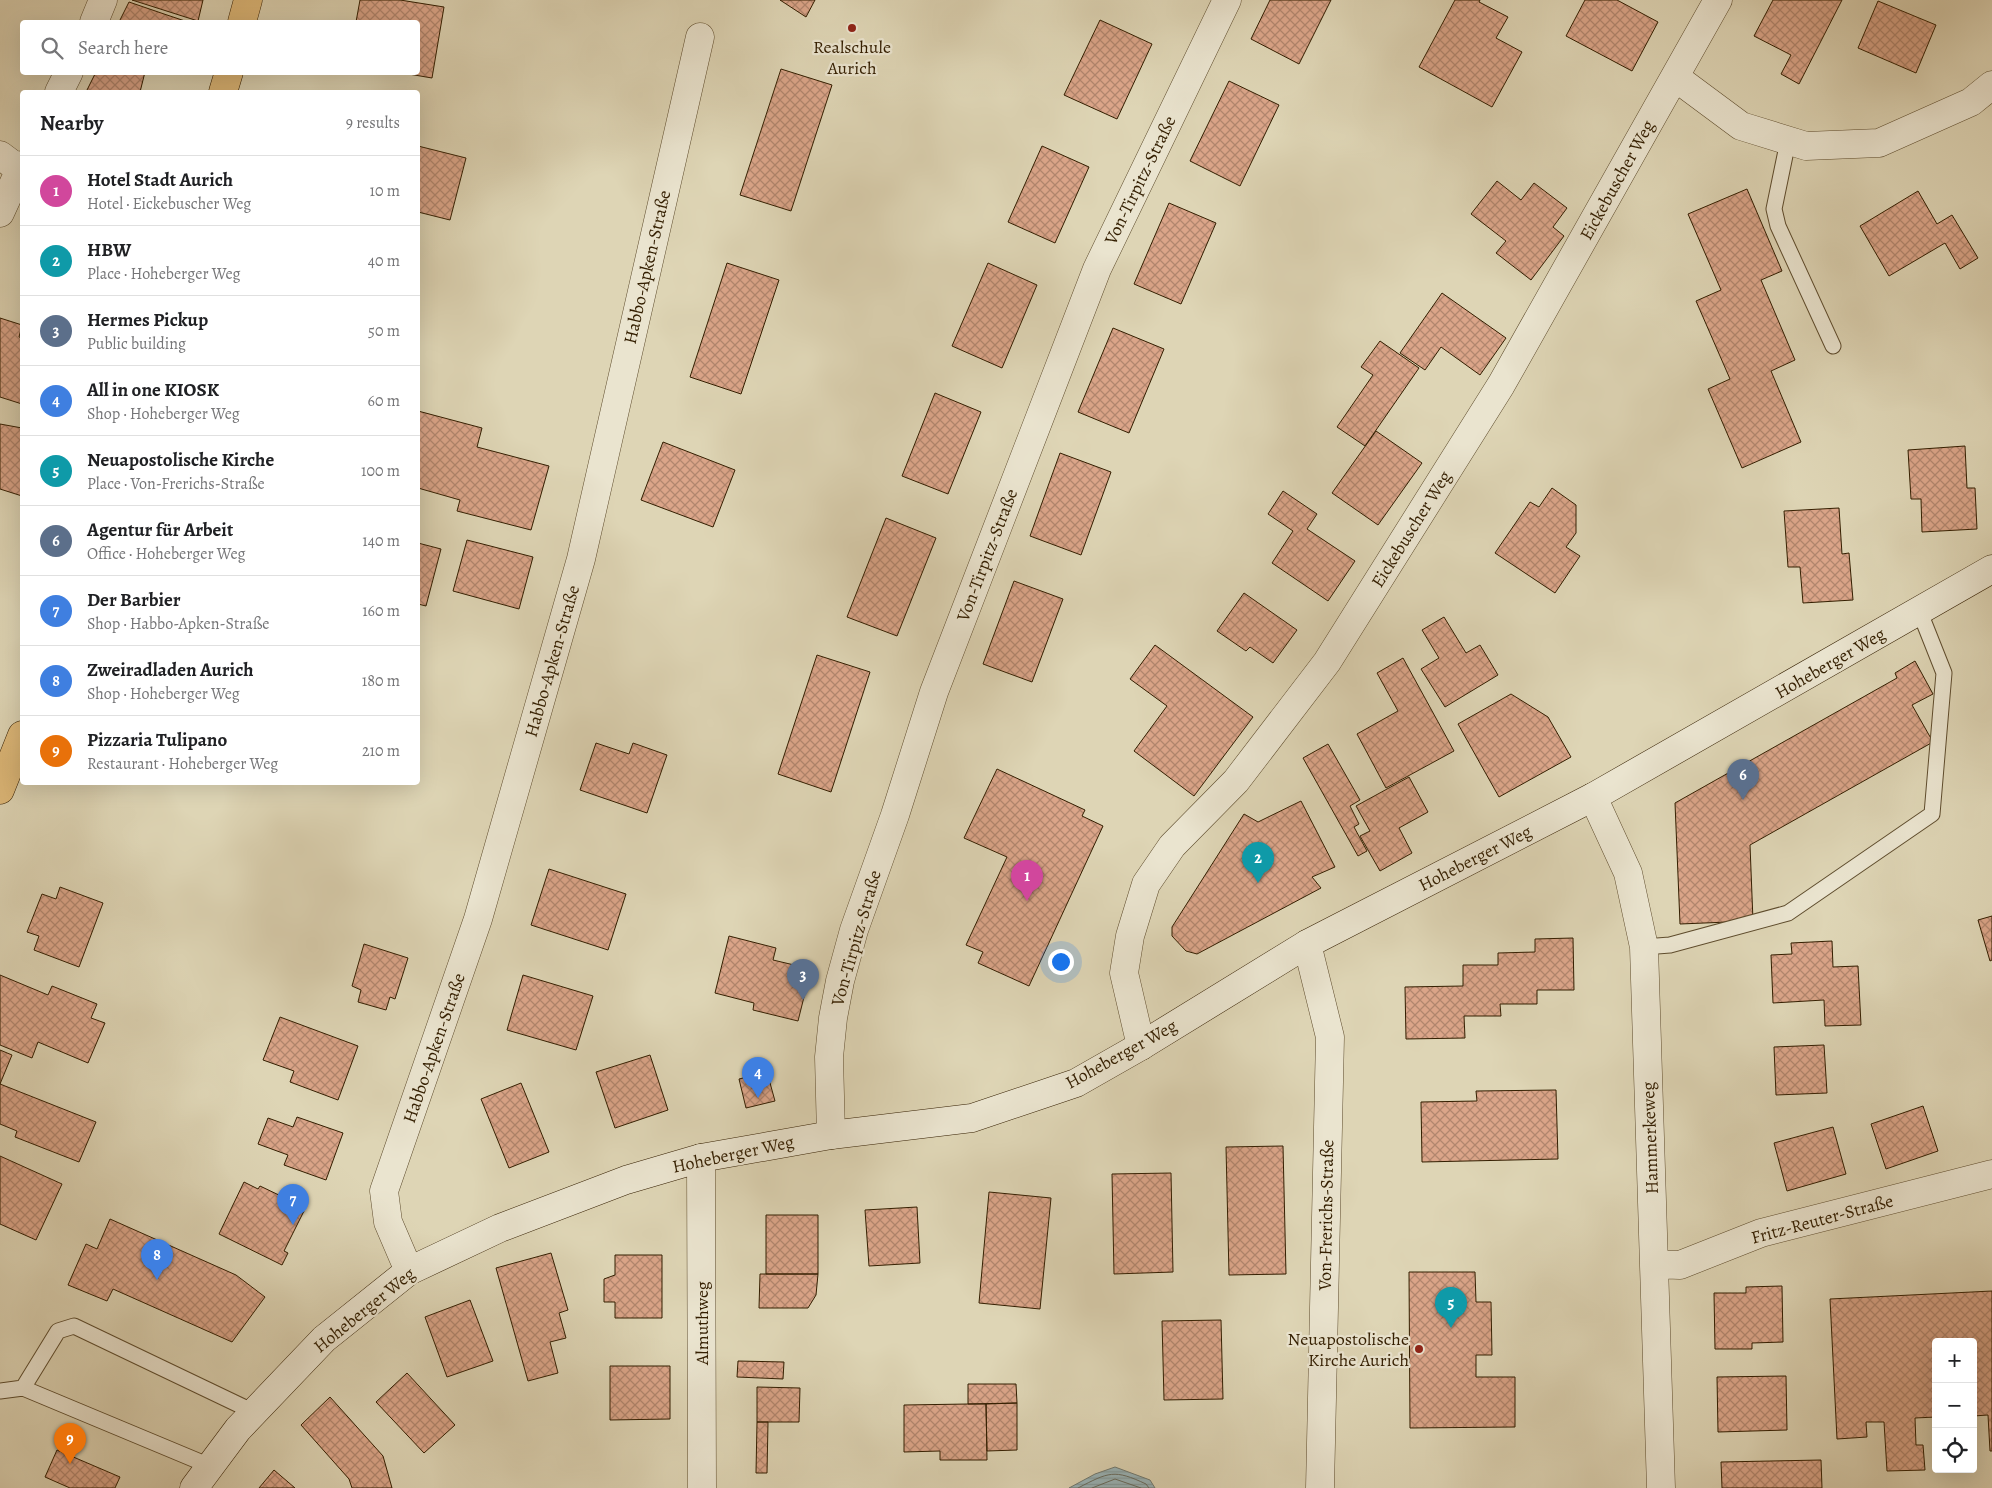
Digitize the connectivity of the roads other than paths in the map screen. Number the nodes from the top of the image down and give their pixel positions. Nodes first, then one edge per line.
1 (103, 0) edge
2 (248, 0) edge
3 (1227, 0) edge
4 (1718, 0) edge
5 (95, 20) edge
6 (243, 20) edge
7 (700, 37) dead end
8 (68, 75) edge
9 (227, 75) edge
10 (1675, 77) junction
11 (1992, 85) edge
12 (60, 90) edge
13 (224, 90) edge
14 (1788, 141) junction
15 (14, 164) edge
16 (0, 213) edge
17 (1833, 346) dead end
18 (1992, 569) edge
19 (1919, 610) junction
20 (20, 740) edge
21 (0, 790) edge
22 (1593, 797) junction
23 (1307, 944) junction
24 (1644, 947) junction
25 (1141, 1046) junction
26 (831, 1135) junction
27 (701, 1158) junction
28 (1992, 1174) edge
29 (1654, 1264) junction
30 (409, 1271) junction
31 (23, 1388) junction
32 (0, 1391) edge
33 (254, 1412) junction
34 (210, 1466) junction
35 (194, 1488) edge
36 (702, 1488) edge
37 (1320, 1488) edge
38 (1661, 1488) edge

1 - 5 street
2 - 6 main road
3 - 26 street, Von-Tirpitz-Straße
4 - 10 street, Eickebuscher Weg
7 - 30 street, Habbo-Apken-Straße
8 - 12 street
9 - 13 main road
10 - 14 street
10 - 25 street, Eickebuscher Weg
11 - 14 street
14 - 17 lane
15 - 16 street
18 - 19 street, Hoheberger Weg
19 - 22 street, Hoheberger Weg
19 - 24 lane
20 - 21 main road
22 - 23 street, Hoheberger Weg
22 - 24 street, Hammerkeweg
23 - 25 street, Hoheberger Weg
23 - 37 street, Von-Frerichs-Straße
24 - 29 street, Hammerkeweg
25 - 26 street, Hoheberger Weg
26 - 27 street, Hoheberger Weg
27 - 30 street, Hoheberger Weg
27 - 36 street, Almuthweg
28 - 29 street, Fritz-Reuter-Straße
29 - 38 street, Hammerkeweg
30 - 33 street, Hoheberger Weg
31 - 32 lane
31 - 33 lane
31 - 34 lane
33 - 34 street, Hoheberger Weg
34 - 35 street, Hoheberger Weg

